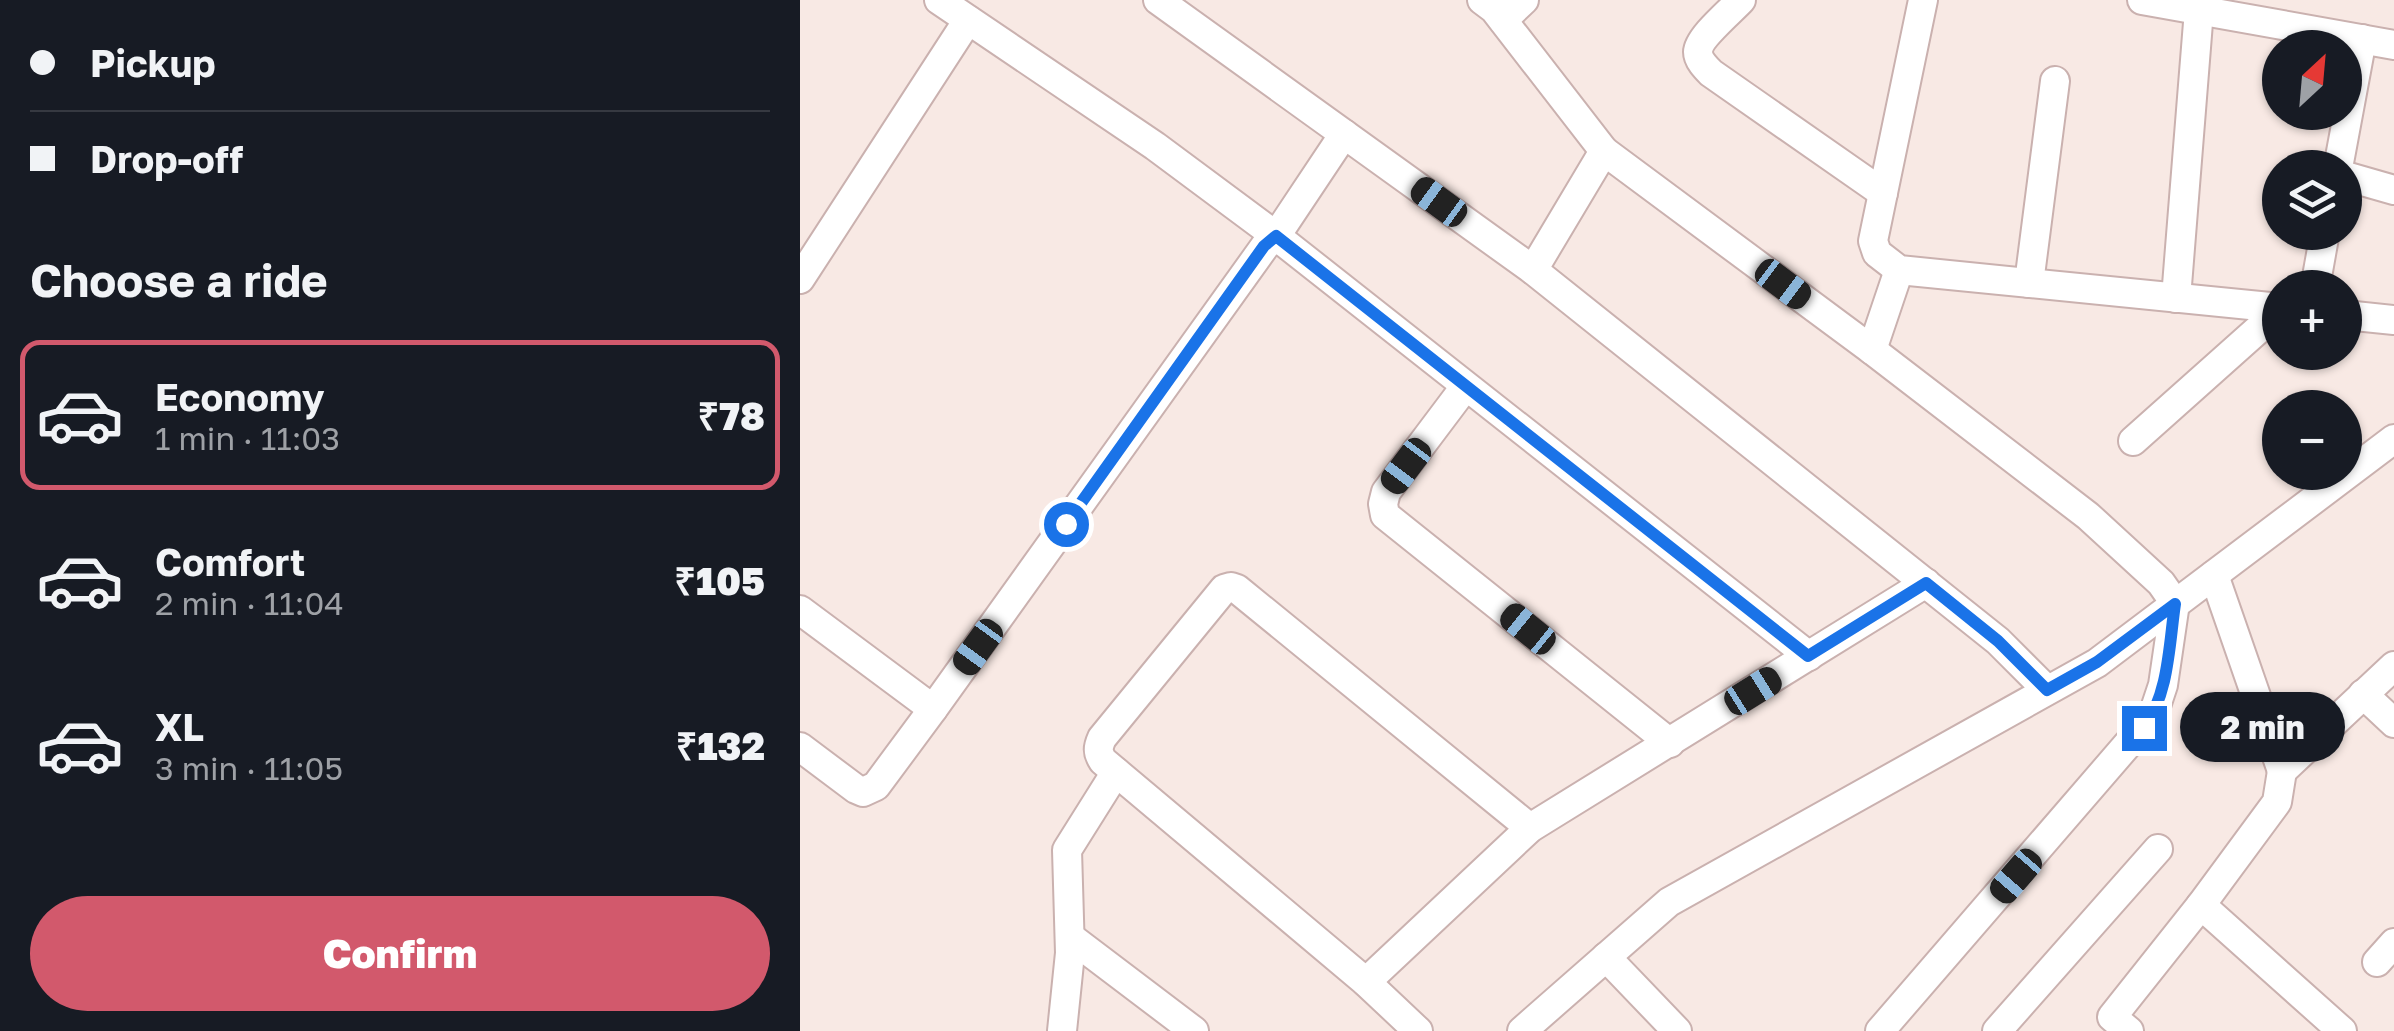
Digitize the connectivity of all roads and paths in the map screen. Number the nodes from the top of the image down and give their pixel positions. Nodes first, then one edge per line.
1 (939, 0) edge
2 (1158, 0) edge
3 (1482, 0) edge
4 (1524, 0) edge
5 (1741, 0) edge
6 (1923, 0) edge
7 (2142, 0) edge
8 (2199, 10) junction
9 (968, 20) junction
10 (1503, 20) junction
11 (2311, 30) edge
12 (2362, 39) edge
13 (2394, 45) edge
14 (2054, 81) dead end
15 (1344, 134) junction
16 (1604, 151) junction
17 (2362, 181) edge
18 (2394, 190) edge
19 (1883, 193) junction
20 (1276, 236) junction
21 (1533, 270) junction
22 (1899, 270) junction
23 (800, 278) edge
24 (2029, 283) junction
25 (2176, 298) junction
26 (2262, 307) edge
27 (2362, 317) edge
28 (2394, 320) edge
29 (2262, 325) edge
30 (1872, 350) junction
31 (1465, 387) junction
32 (2394, 439) edge
33 (2132, 440) dead end
34 (2214, 574) junction
35 (1926, 583) junction
36 (2175, 604) junction
37 (800, 610) edge
38 (1808, 656) junction
39 (2394, 666) edge
40 (2047, 690) junction
41 (2364, 694) junction
42 (933, 709) junction
43 (2394, 723) edge
44 (1670, 743) junction
45 (800, 747) edge
46 (2282, 771) junction
47 (1116, 772) junction
48 (1530, 828) junction
49 (2158, 849) dead end
50 (2201, 905) junction
51 (1070, 937) junction
52 (1606, 957) junction
53 (1366, 982) junction
54 (2114, 1026) edge
55 (1890, 1028) edge
56 (1062, 1031) edge
57 (1194, 1031) edge
58 (1418, 1031) edge
59 (1522, 1031) edge
60 (1678, 1031) edge
61 (1998, 1031) edge
62 (2342, 1031) edge

1 - 9 street
2 - 15 street
3 - 10 street
4 - 10 street
5 - 19 street
6 - 19 street
7 - 8 street
8 - 11 street
8 - 25 street
9 - 20 street
9 - 23 street
10 - 16 street
12 - 13 street
14 - 24 street
15 - 20 street
15 - 21 street
16 - 21 street
16 - 30 street
17 - 18 street
19 - 22 street
20 - 31 street
20 - 42 street
21 - 35 street
22 - 24 street
22 - 30 street
24 - 25 street
25 - 26 street
27 - 28 street
29 - 33 street
30 - 36 street
31 - 38 street
31 - 44 street
32 - 34 street
34 - 36 street
34 - 46 street
35 - 38 street
35 - 40 street
36 - 40 street
36 - 55 street
37 - 42 street
38 - 44 street
39 - 41 street
40 - 52 street
41 - 43 street
41 - 46 street
42 - 45 street
44 - 48 street
46 - 50 street
47 - 48 street
47 - 51 street
47 - 53 street
48 - 53 street
49 - 61 street
50 - 54 street
50 - 62 street
51 - 56 street
51 - 57 street
52 - 59 street
52 - 60 street
53 - 58 street

